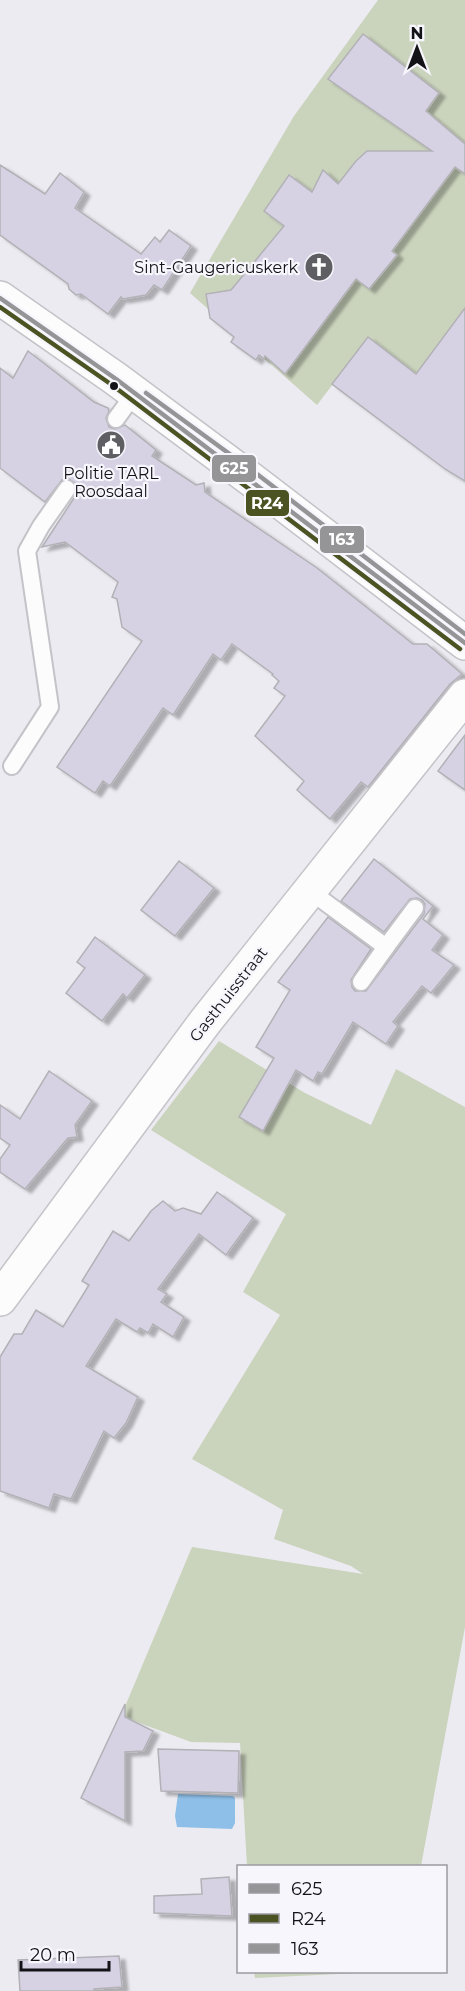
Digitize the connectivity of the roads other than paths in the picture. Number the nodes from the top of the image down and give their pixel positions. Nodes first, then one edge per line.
1 (0, 298) edge
2 (67, 489) dead end
3 (465, 643) edge
4 (465, 696) edge
5 (12, 766) dead end
6 (310, 891) junction
7 (415, 908) dead end
8 (386, 947) junction
9 (361, 982) dead end
10 (0, 1299) edge

1 - 3 street
2 - 5 lane
4 - 6 street, Gasthuisstraat
6 - 8 lane
6 - 10 street, Gasthuisstraat
7 - 8 lane
8 - 9 lane

